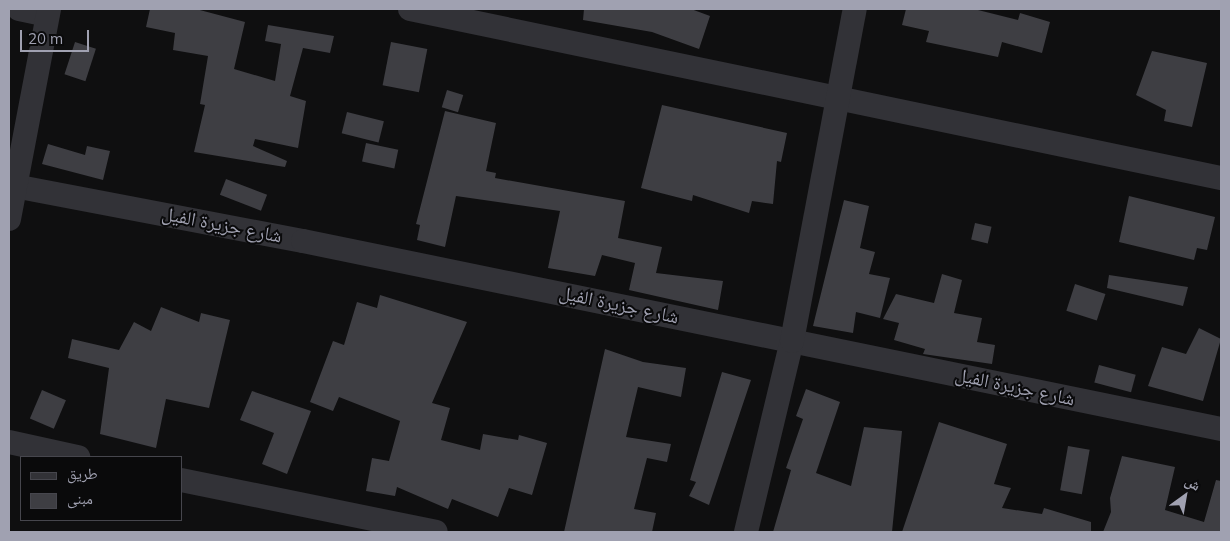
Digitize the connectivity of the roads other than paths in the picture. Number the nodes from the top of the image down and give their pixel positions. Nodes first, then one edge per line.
1 (19, 9) edge
2 (410, 9) edge
3 (855, 9) edge
4 (48, 12) edge
5 (838, 97) junction
6 (1221, 178) edge
7 (12, 185) edge
8 (9, 219) edge
9 (792, 341) junction
10 (1221, 430) edge
11 (9, 442) edge
12 (73, 456) edge
13 (182, 480) edge
14 (436, 532) edge
15 (746, 532) edge

1 - 4 street
2 - 5 street
3 - 5 street
4 - 7 street
5 - 6 street
5 - 9 street
7 - 8 street
7 - 9 street, شارع جزيرة الفيل
9 - 10 street, شارع جزيرة الفيل
9 - 15 street
11 - 12 street
13 - 14 street

